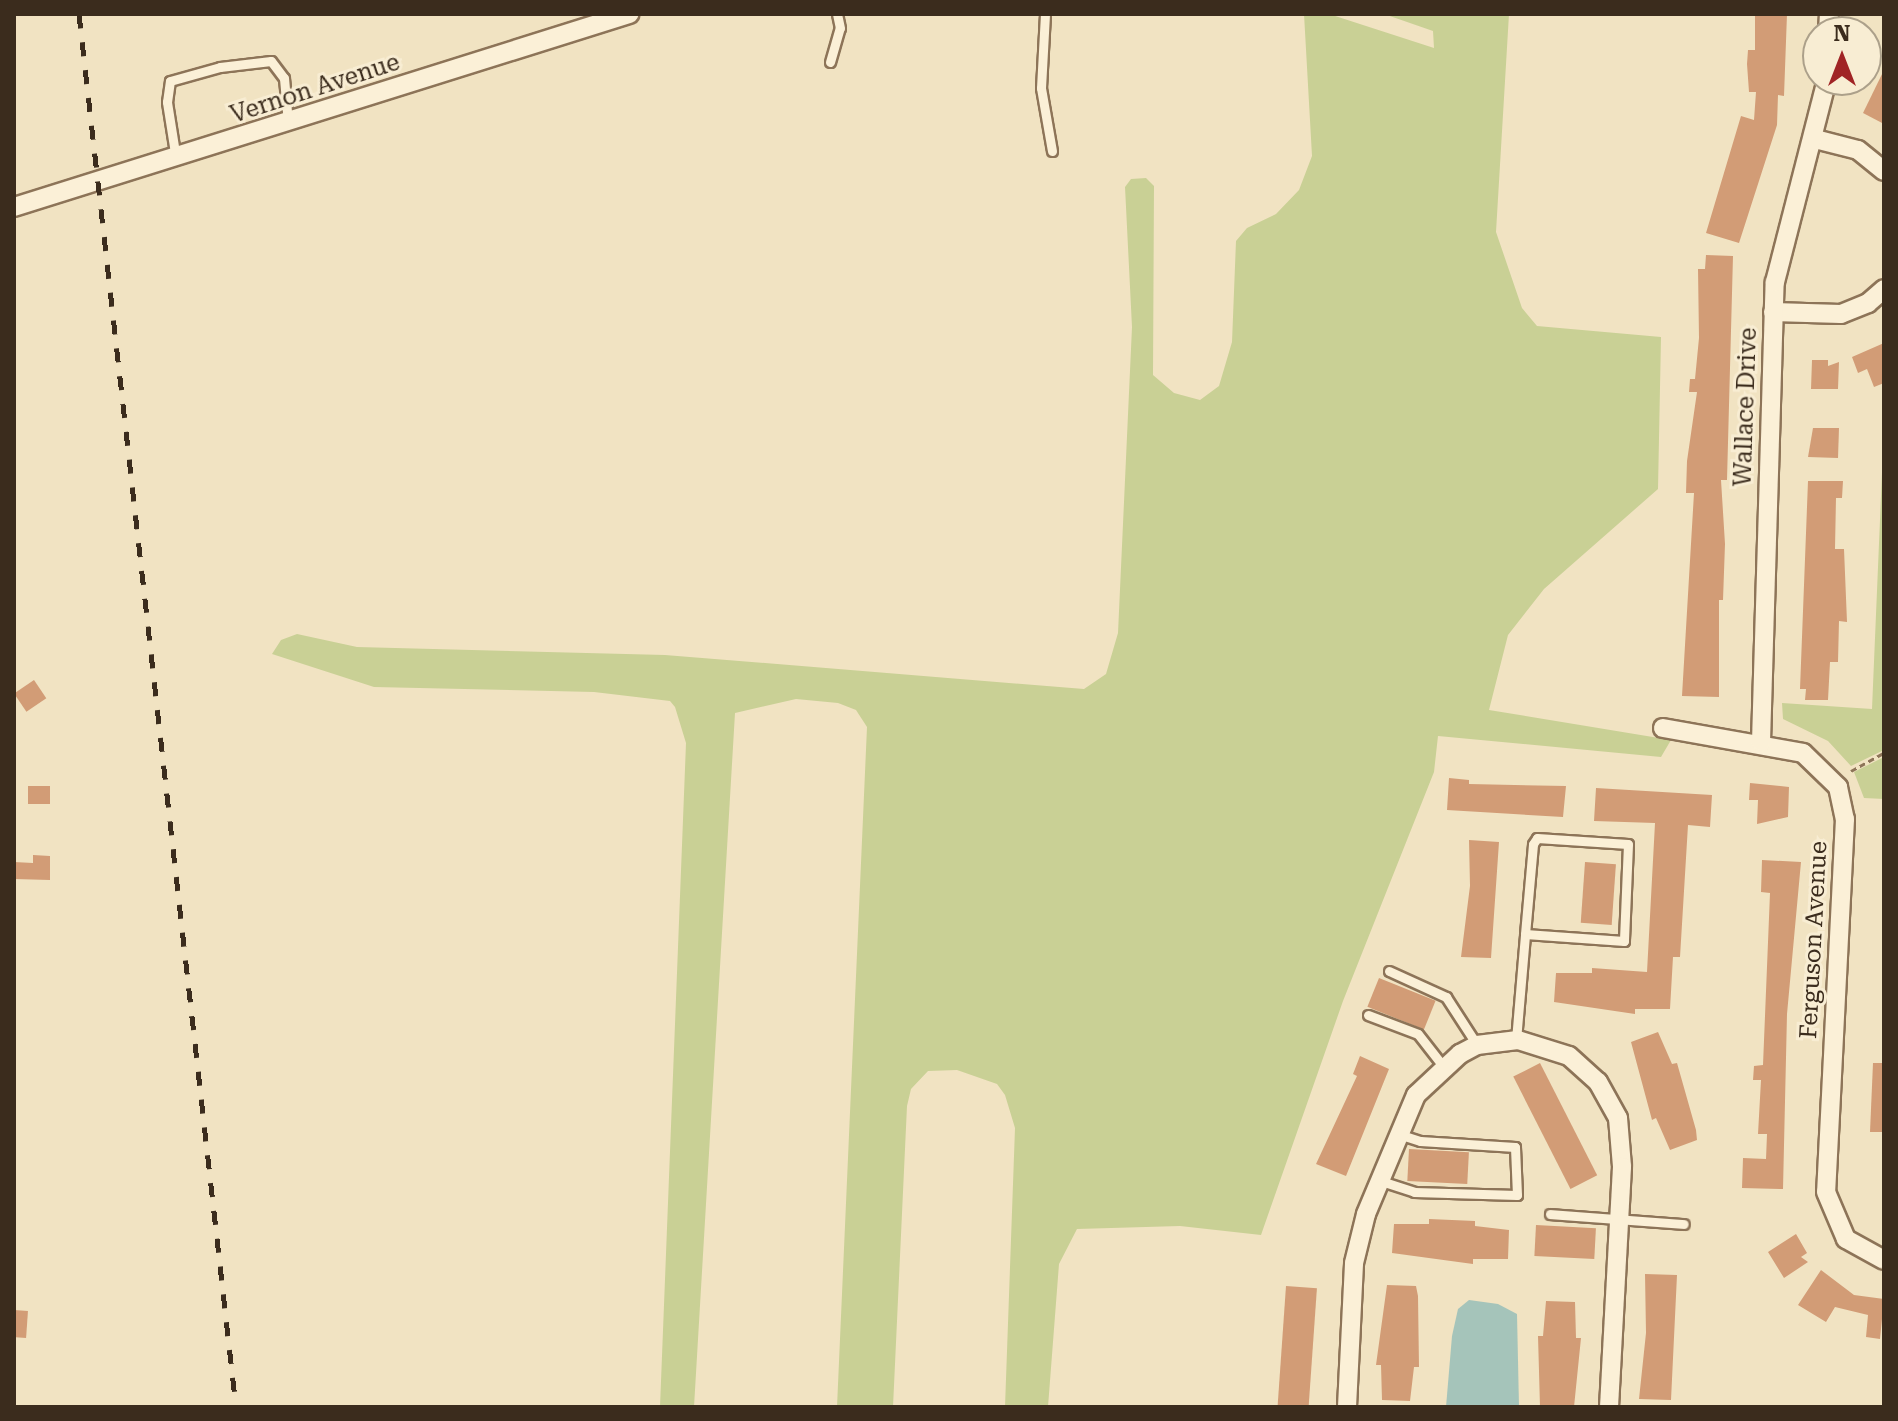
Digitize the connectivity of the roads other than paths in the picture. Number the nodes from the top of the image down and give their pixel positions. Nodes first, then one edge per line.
1 (629, 14) edge
2 (837, 14) edge
3 (1045, 14) edge
4 (830, 62) dead end
5 (1824, 96) edge
6 (288, 123) junction
7 (1815, 139) junction
8 (1052, 151) dead end
9 (176, 159) junction
10 (1884, 171) edge
11 (14, 207) edge
12 (1884, 289) edge
13 (1773, 312) junction
14 (1663, 728) dead end
15 (1761, 742) junction
16 (1525, 934) junction
17 (1389, 971) dead end
18 (1368, 1015) dead end
19 (1516, 1040) junction
20 (1477, 1045) junction
21 (1442, 1065) junction
22 (1399, 1134) junction
23 (1381, 1181) junction
24 (1550, 1214) dead end
25 (1619, 1220) junction
26 (1684, 1224) dead end
27 (1884, 1260) edge
28 (1347, 1407) edge
29 (1609, 1407) edge

1 - 6 street, Vernon Avenue
2 - 4 lane
3 - 8 lane
5 - 7 street, Wallace Drive
6 - 9 street, Vernon Avenue
6 - 9 lane
7 - 10 street
7 - 13 street, Wallace Drive
9 - 11 street, Vernon Avenue
12 - 13 street
13 - 15 street, Wallace Drive
14 - 15 street, Ferguson Avenue
15 - 27 street, Ferguson Avenue
16 - 16 lane
16 - 19 lane
17 - 20 lane
18 - 21 lane
19 - 20 street
19 - 25 street
20 - 21 street
21 - 22 street
22 - 23 street
22 - 23 lane
23 - 28 street
24 - 25 lane
25 - 26 lane
25 - 29 street

